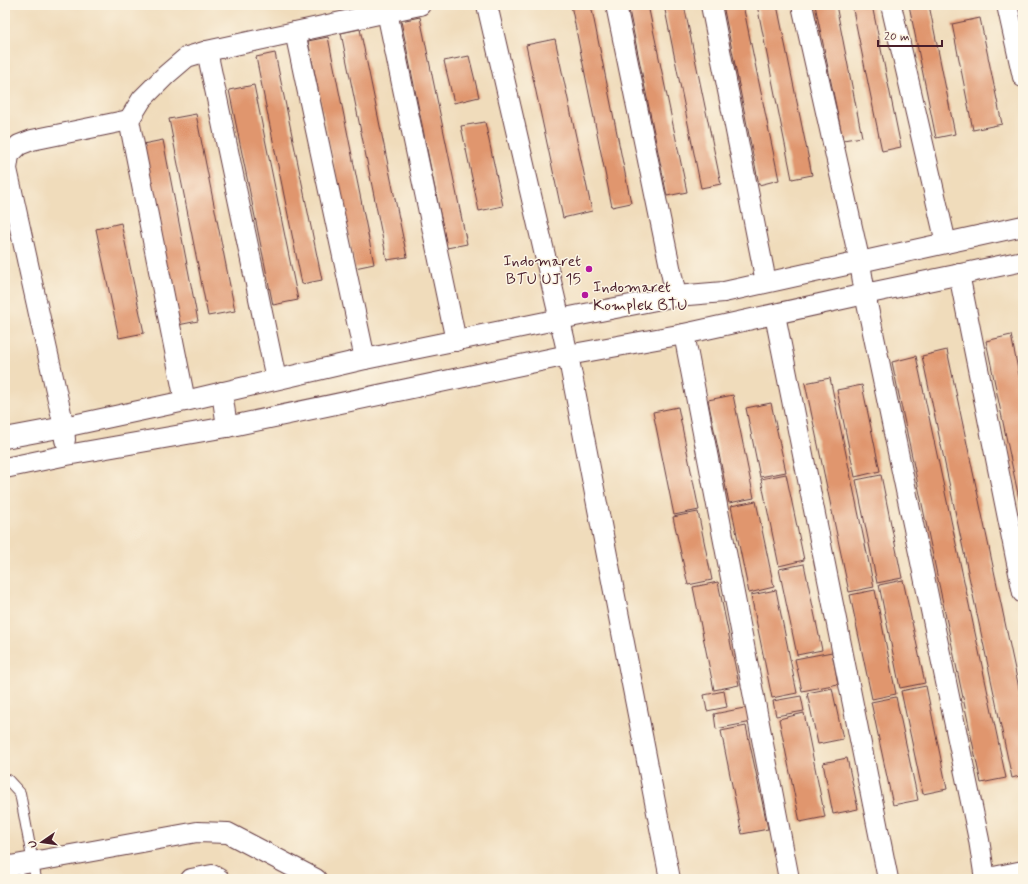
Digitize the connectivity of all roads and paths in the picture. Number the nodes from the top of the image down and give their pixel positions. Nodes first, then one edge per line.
1 (420, 5) edge
2 (487, 5) edge
3 (616, 5) edge
4 (710, 5) edge
5 (802, 5) edge
6 (891, 5) edge
7 (1007, 5) edge
8 (387, 12) junction
9 (295, 32) junction
10 (207, 51) junction
11 (1023, 77) edge
12 (129, 120) junction
13 (1023, 226) edge
14 (946, 243) junction
15 (1023, 261) edge
16 (860, 263) junction
17 (959, 274) junction
18 (766, 282) junction
19 (724, 292) junction
20 (865, 294) junction
21 (676, 296) junction
22 (775, 315) junction
23 (560, 319) junction
24 (731, 324) junction
25 (684, 334) junction
26 (456, 341) junction
27 (568, 355) junction
28 (365, 359) junction
29 (276, 379) junction
30 (222, 392) junction
31 (185, 401) junction
32 (64, 427) junction
33 (227, 427) junction
34 (5, 438) edge
35 (67, 455) junction
36 (5, 468) edge
37 (1023, 593) edge
38 (5, 780) edge
39 (5, 867) edge
40 (34, 870) edge
41 (1023, 871) edge
42 (191, 879) edge
43 (219, 879) edge
44 (316, 879) edge
45 (670, 879) edge
46 (789, 879) edge
47 (888, 879) edge
48 (985, 879) edge

1 - 8 street
2 - 23 street
3 - 21 street
4 - 18 street
5 - 16 street
6 - 14 street
7 - 11 street
8 - 9 street
8 - 26 street
9 - 10 street
9 - 28 street
10 - 12 street
10 - 29 street
12 - 31 street
12 - 32 street
13 - 14 street
14 - 16 street
15 - 17 street
16 - 18 street
16 - 20 street
17 - 20 street
17 - 37 street
18 - 19 street
19 - 21 street
19 - 24 street
20 - 22 street
20 - 48 street
21 - 23 street
22 - 24 street
22 - 47 street
23 - 26 street
23 - 27 street
24 - 25 street
25 - 27 street
25 - 46 street
26 - 28 street
27 - 33 street
27 - 45 street
28 - 29 street
29 - 30 street
30 - 31 street
30 - 33 street
31 - 32 street
32 - 34 street
32 - 35 street
33 - 35 street
35 - 36 street
38 - 40 lane
39 - 40 street
40 - 44 street
41 - 48 street
42 - 43 street

